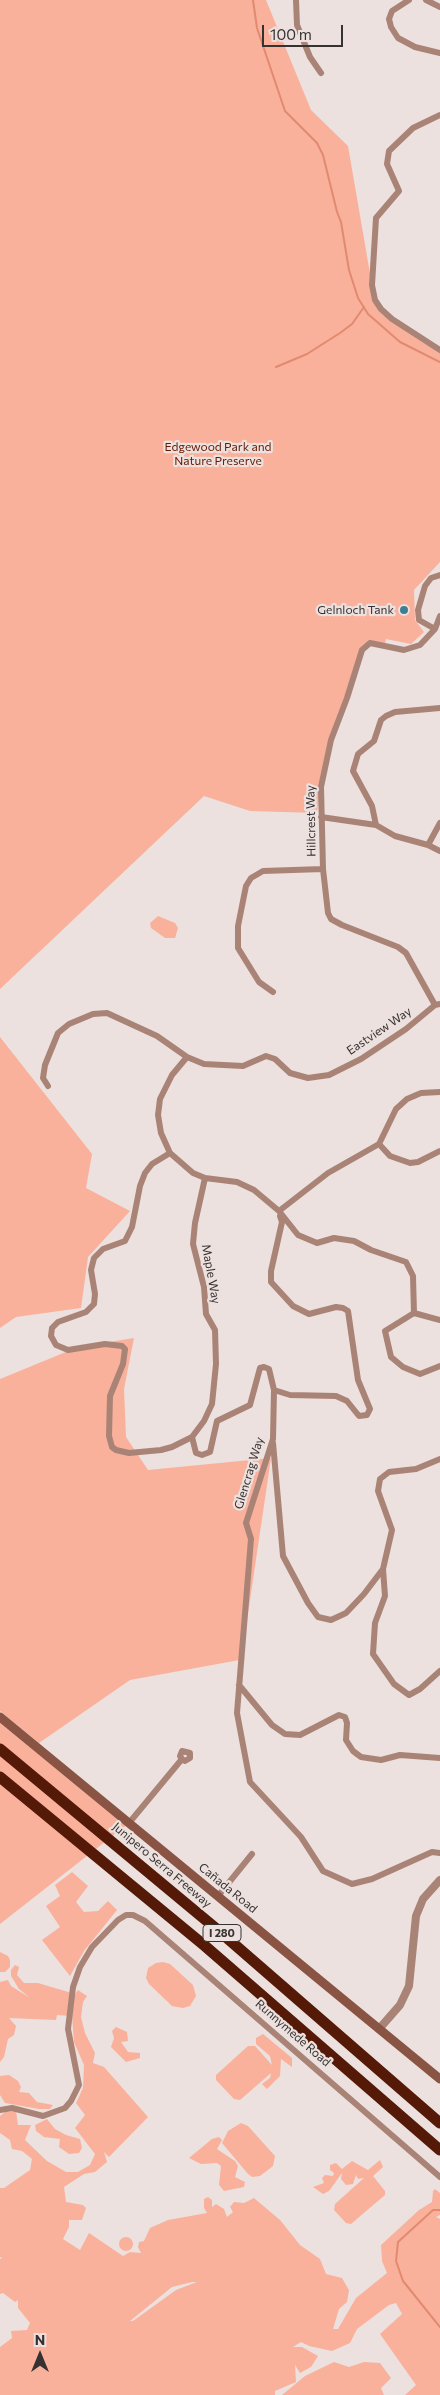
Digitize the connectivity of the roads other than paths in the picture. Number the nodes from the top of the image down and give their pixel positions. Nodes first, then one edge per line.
1 (296, 0) edge
2 (408, 0) edge
3 (426, 0) edge
4 (440, 7) edge
5 (440, 53) edge
6 (321, 73) dead end
7 (440, 115) edge
8 (440, 350) edge
9 (440, 575) edge
10 (440, 616) edge
11 (435, 629) junction
12 (440, 708) edge
13 (321, 817) junction
14 (440, 823) edge
15 (376, 824) junction
16 (428, 845) junction
17 (440, 851) edge
18 (323, 870) junction
19 (273, 992) dead end
20 (438, 1004) edge
21 (188, 1057) junction
22 (48, 1086) dead end
23 (440, 1092) edge
24 (379, 1144) junction
25 (440, 1150) edge
26 (170, 1153) junction
27 (205, 1178) junction
28 (279, 1211) junction
29 (414, 1313) junction
30 (440, 1320) edge
31 (440, 1366) edge
32 (274, 1390) junction
33 (192, 1437) junction
34 (273, 1439) junction
35 (440, 1459) edge
36 (383, 1569) junction
37 (440, 1671) edge
38 (239, 1685) junction
39 (0, 1717) edge
40 (0, 1749) edge
41 (440, 1758) edge
42 (182, 1759) dead end
43 (0, 1777) edge
44 (129, 1824) junction
45 (440, 1853) edge
46 (252, 1854) dead end
47 (440, 1880) edge
48 (218, 1896) junction
49 (379, 2029) junction
50 (440, 2079) edge
51 (0, 2110) edge
52 (440, 2124) edge
53 (440, 2150) edge
54 (440, 2177) edge

1 - 6 street
2 - 5 street
3 - 4 street
7 - 8 street
9 - 11 street
10 - 11 street, Hillcrest Way
11 - 13 street, Hillcrest Way
12 - 15 street
13 - 15 street
13 - 18 street, Hillcrest Way
14 - 16 street
15 - 16 street
16 - 17 street
18 - 19 street
18 - 20 street, Hillcrest Way
20 - 21 street, Eastview Way
21 - 22 street
21 - 26 street
23 - 24 street
24 - 25 street
24 - 28 street
26 - 27 street
26 - 33 street
27 - 28 street
27 - 33 street, Maple Way
28 - 29 street
28 - 32 street
29 - 30 street
29 - 31 street
32 - 33 street
32 - 34 street, Glencrag Way
34 - 36 street
34 - 38 street, Glencrag Way
35 - 36 street
36 - 37 street
38 - 41 street
38 - 45 street, Glencrag Way
39 - 44 main road, Cañada Road
40 - 52 highway, Junipero Serra Freeway / I 280
42 - 44 street
43 - 53 highway, I 280
44 - 48 main road, Cañada Road
46 - 48 street
47 - 49 street
48 - 49 main road, Cañada Road
49 - 50 main road, Cañada Road
51 - 54 street, Runnymede Road

